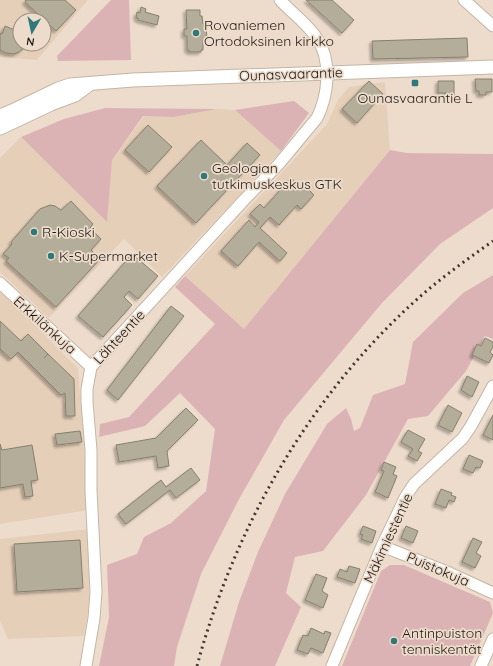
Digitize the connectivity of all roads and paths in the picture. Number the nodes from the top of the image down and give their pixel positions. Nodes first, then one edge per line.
1 (280, 0) edge
2 (464, 0) edge
3 (493, 26) edge
4 (493, 67) edge
5 (326, 73) junction
6 (90, 84) junction
7 (0, 116) edge
8 (0, 128) edge
9 (0, 283) edge
10 (90, 367) junction
11 (493, 386) edge
12 (382, 546) junction
13 (493, 593) edge
14 (493, 639) edge
15 (86, 666) edge
16 (332, 666) edge
17 (481, 666) edge

1 - 5 street, Lähteentie
2 - 3 street
4 - 5 street, Ounasvaarantie
5 - 6 street, Ounasvaarantie
5 - 10 street, Lähteentie
6 - 7 street, Ounasvaarantie
6 - 8 street, Ounasvaarantie
9 - 10 street, Erkkilänkuja
10 - 15 street, Lähteentie
11 - 12 street, Mäkimiestentie
12 - 13 street, Puistokuja
12 - 16 street, Mäkimiestentie
14 - 17 street

